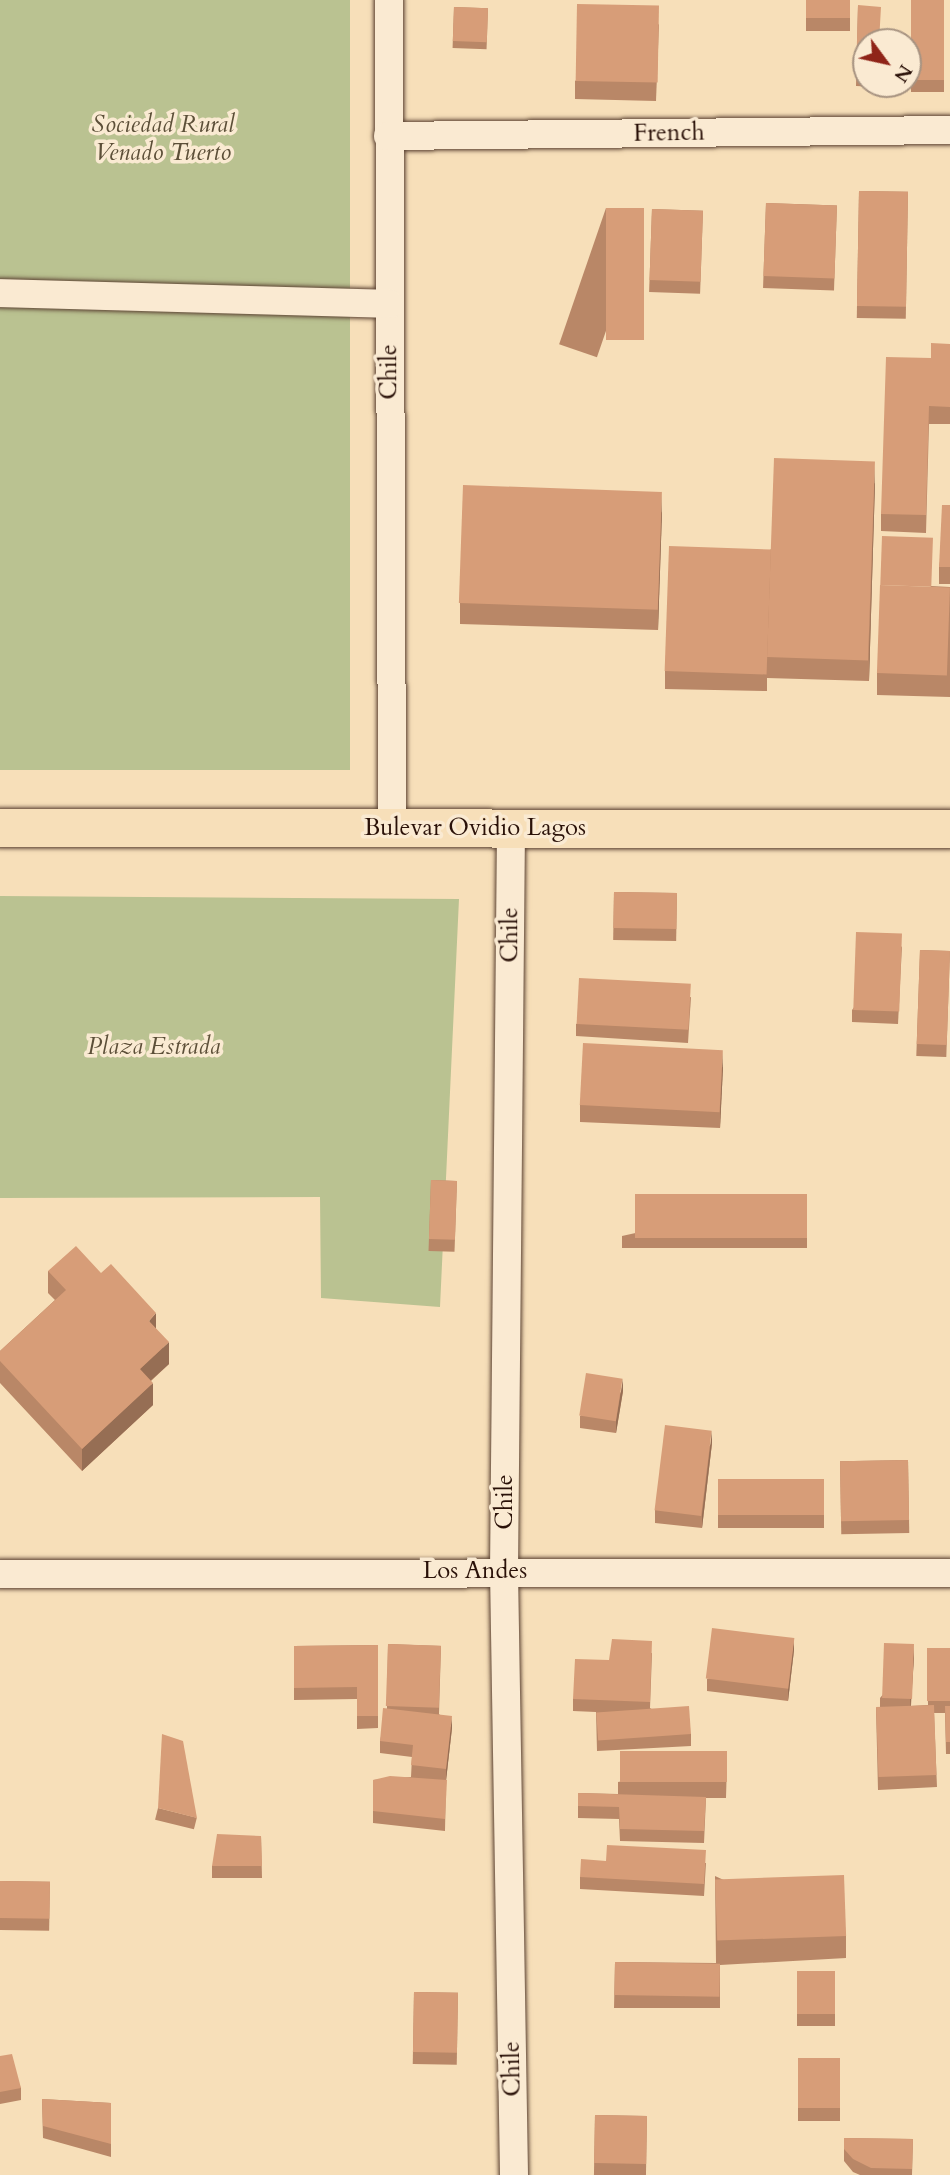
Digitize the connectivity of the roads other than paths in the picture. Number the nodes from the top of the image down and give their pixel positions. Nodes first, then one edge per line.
1 (389, 0) edge
2 (950, 130) edge
3 (388, 136) junction
4 (0, 293) edge
5 (389, 304) junction
6 (392, 827) junction
7 (0, 828) edge
8 (511, 829) junction
9 (950, 829) edge
10 (504, 1571) junction
11 (950, 1573) edge
12 (0, 1574) edge
13 (514, 2175) edge

1 - 3 street, Chile
2 - 3 street, French
3 - 5 street, Chile
4 - 5 street
5 - 6 street, Chile
6 - 7 highway, Bulevar Ovidio Lagos
6 - 8 highway, Bulevar Ovidio Lagos
8 - 9 highway, Bulevar Ovidio Lagos
8 - 10 street, Chile
10 - 11 street, Los Andes
10 - 12 street, Los Andes
10 - 13 street, Chile

